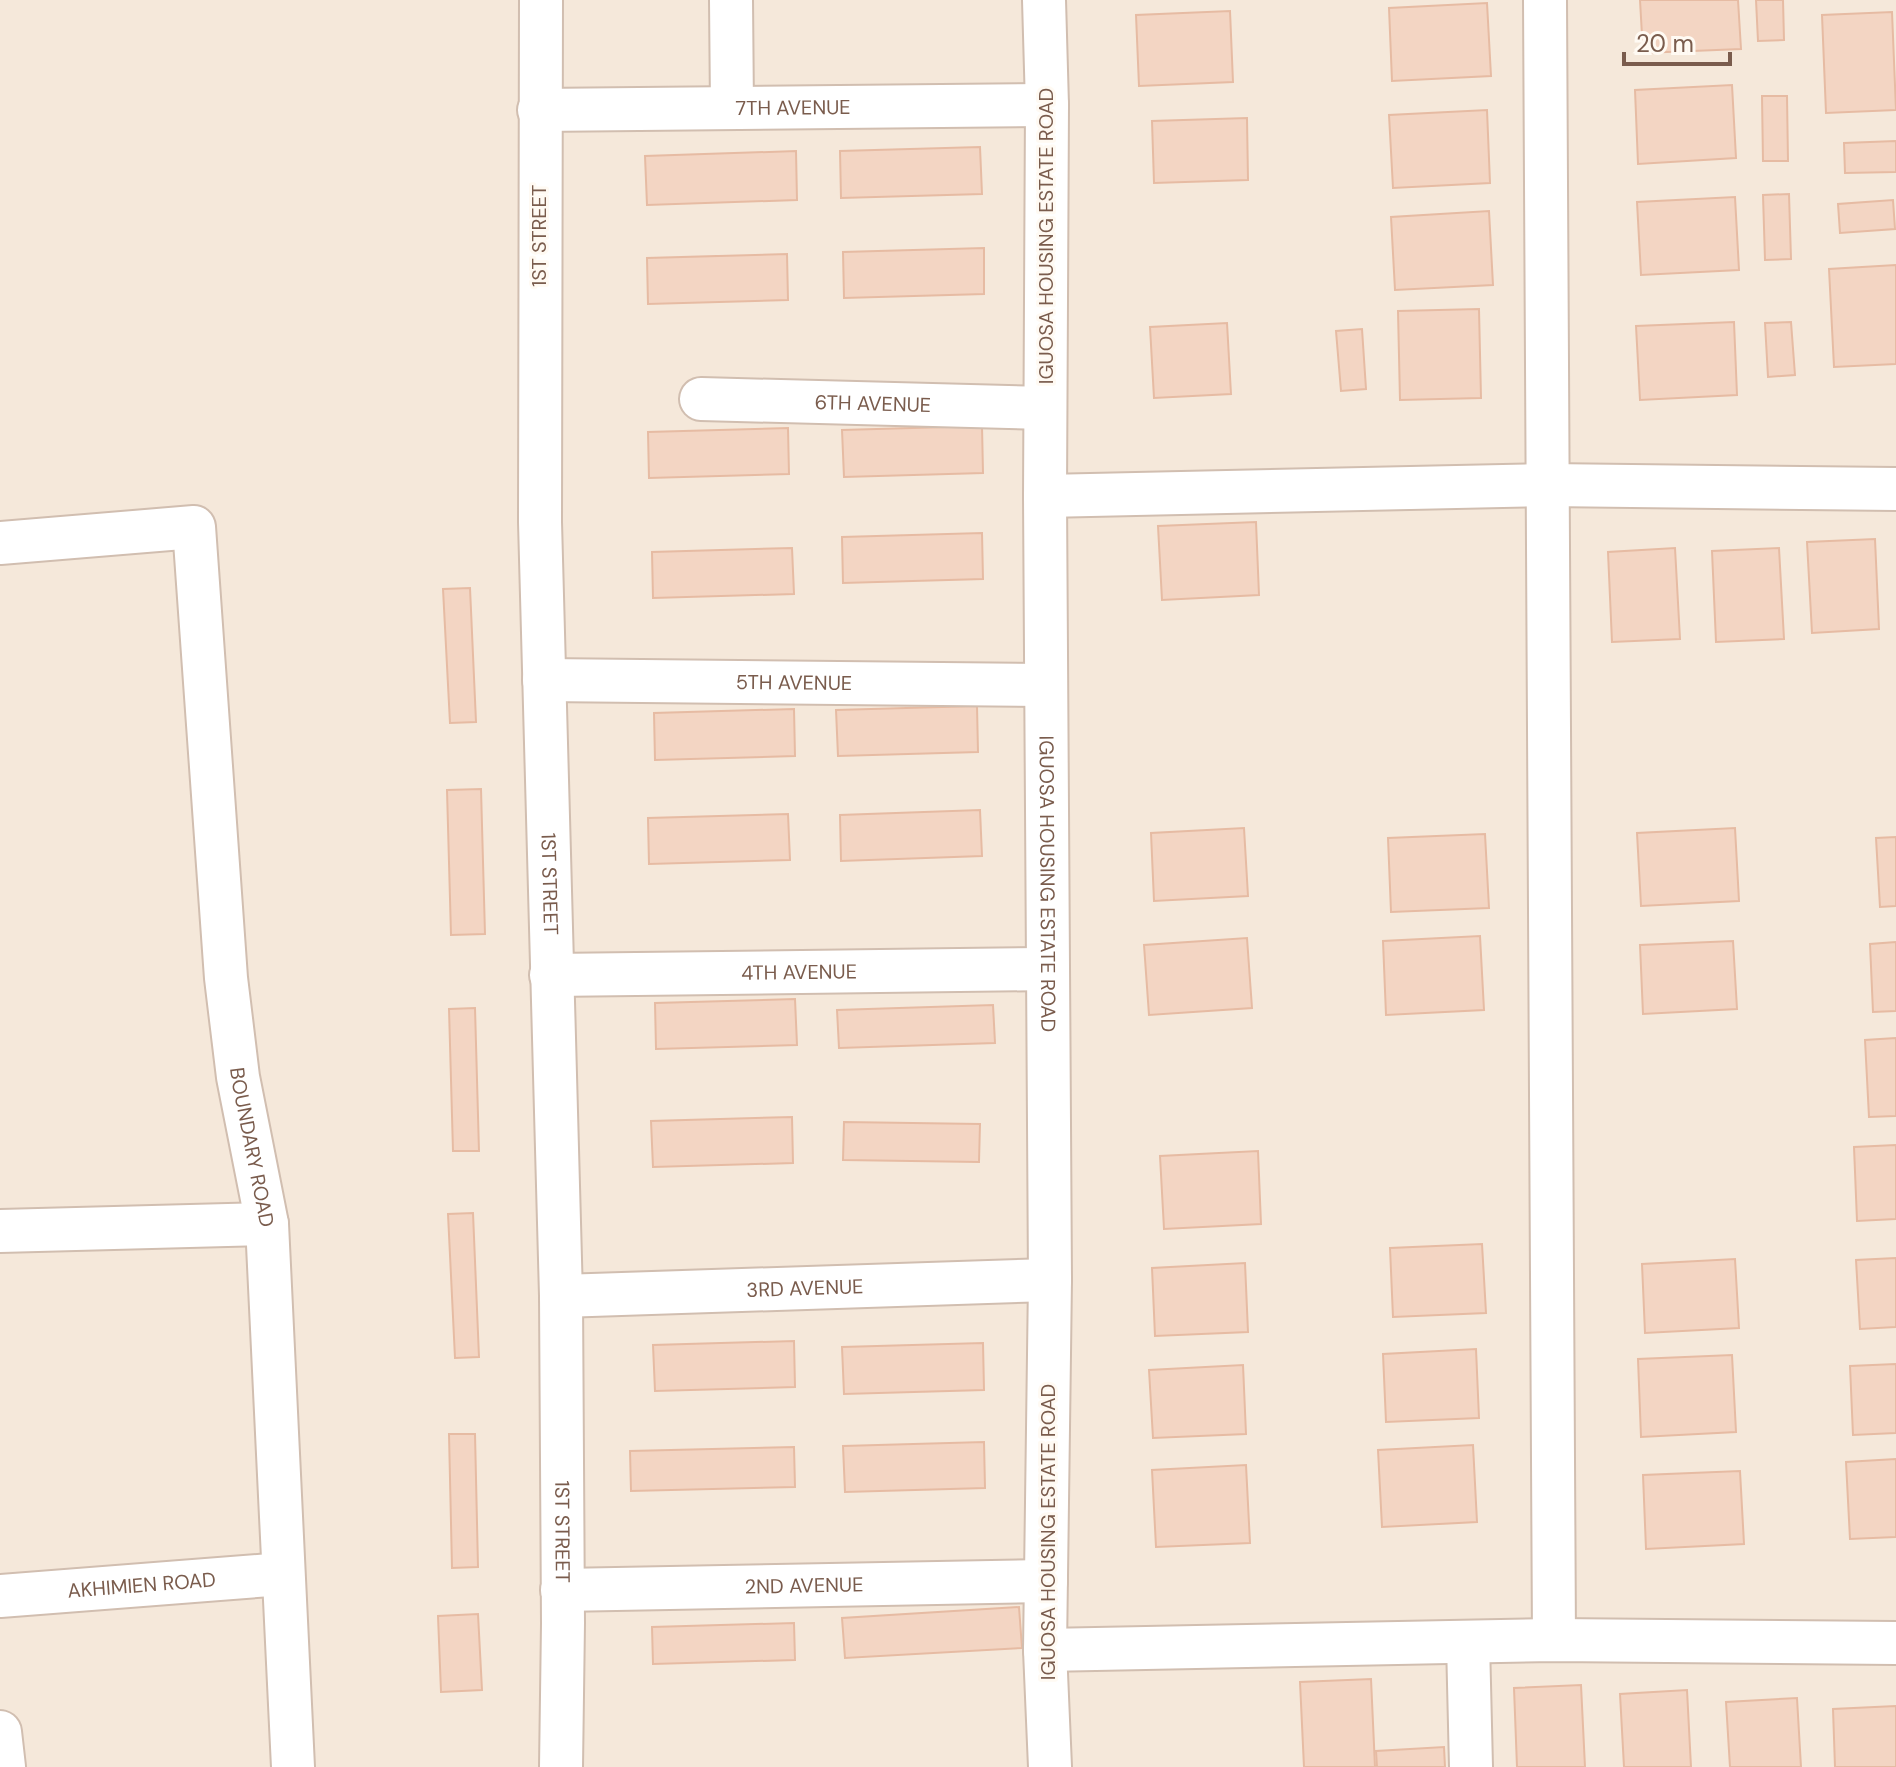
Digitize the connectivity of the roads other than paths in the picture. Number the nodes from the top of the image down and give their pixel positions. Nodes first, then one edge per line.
1 (541, 0) edge
2 (731, 0) edge
3 (1044, 0) edge
4 (1545, 0) edge
5 (1047, 105) junction
6 (732, 108) junction
7 (539, 110) junction
8 (701, 399) dead end
9 (1045, 408) junction
10 (1547, 485) junction
11 (1896, 489) edge
12 (1045, 496) junction
13 (0, 543) edge
14 (544, 680) junction
15 (1046, 685) junction
16 (1047, 969) junction
17 (551, 975) junction
18 (267, 1224) junction
19 (0, 1231) edge
20 (1050, 1280) junction
21 (561, 1296) junction
22 (283, 1574) junction
23 (1046, 1581) junction
24 (562, 1590) junction
25 (0, 1596) edge
26 (1554, 1640) junction
27 (1468, 1642) junction
28 (1896, 1643) edge
29 (1045, 1650) junction
30 (0, 1732) edge
31 (4, 1767) edge
32 (293, 1767) edge
33 (561, 1767) edge
34 (1050, 1767) edge
35 (1471, 1767) edge

1 - 7 street, 1ST STREET
2 - 6 street
3 - 5 street, IGUOSA HOUSING ESTATE ROAD
4 - 10 street
5 - 6 street, 7TH AVENUE
5 - 9 street, IGUOSA HOUSING ESTATE ROAD
6 - 7 street, 7TH AVENUE
7 - 14 street, 1ST STREET
8 - 9 street, 6TH AVENUE
9 - 12 street, IGUOSA HOUSING ESTATE ROAD
10 - 11 street
10 - 12 street
10 - 26 street
12 - 15 street, IGUOSA HOUSING ESTATE ROAD
13 - 18 street, BOUNDARY ROAD
14 - 15 street, 5TH AVENUE
14 - 17 street, 1ST STREET
15 - 16 street, IGUOSA HOUSING ESTATE ROAD
16 - 17 street, 4TH AVENUE
16 - 20 street, IGUOSA HOUSING ESTATE ROAD
17 - 21 street, 1ST STREET
18 - 19 street
18 - 22 street, BOUNDARY ROAD
20 - 21 street, 3RD AVENUE
20 - 23 street, IGUOSA HOUSING ESTATE ROAD
21 - 24 street, 1ST STREET
22 - 25 street, AKHIMIEN ROAD
22 - 32 street, BOUNDARY ROAD
23 - 24 street, 2ND AVENUE
23 - 29 street, IGUOSA HOUSING ESTATE ROAD
24 - 33 street, 1ST STREET
26 - 27 street
26 - 28 street
27 - 29 street
27 - 35 street
29 - 34 street, IGUOSA HOUSING ESTATE ROAD
30 - 31 street

